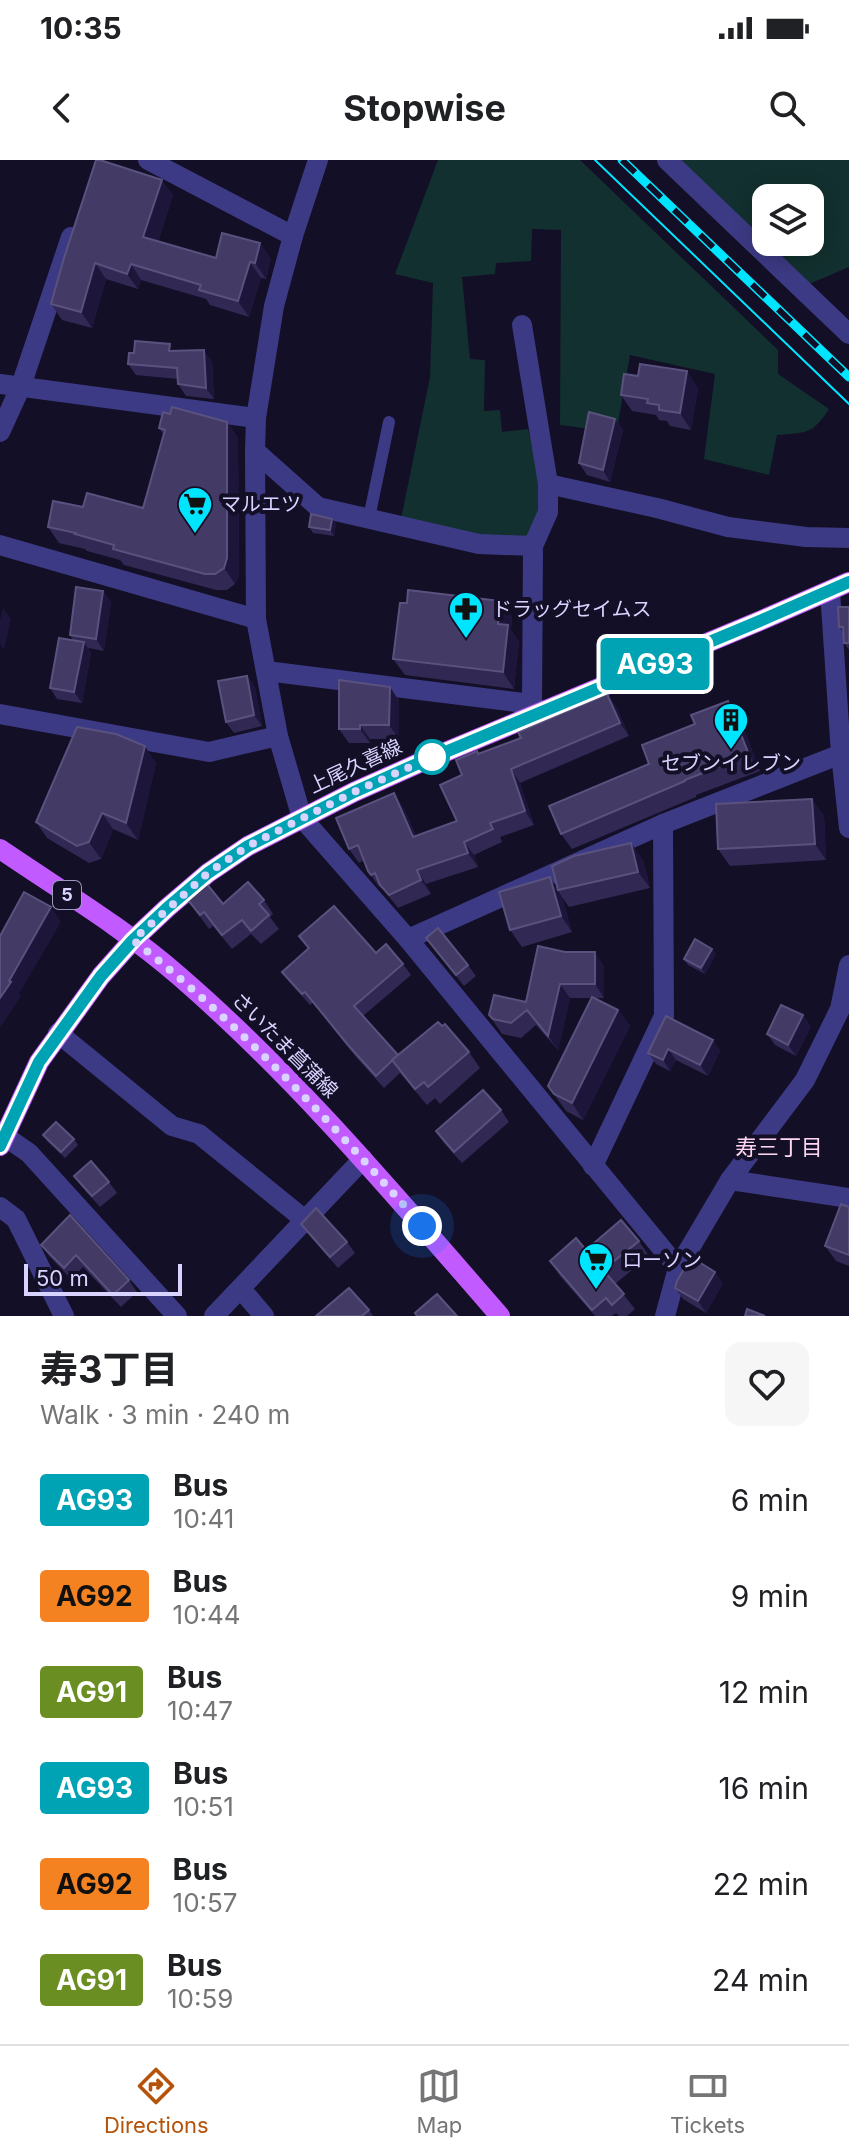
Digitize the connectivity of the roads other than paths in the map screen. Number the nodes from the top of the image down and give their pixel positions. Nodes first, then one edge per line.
1 (148, 160) edge
2 (318, 160) edge
3 (667, 160) edge
4 (77, 220) edge
5 (293, 236) junction
6 (522, 325) dead end
7 (849, 334) edge
8 (10, 385) edge
9 (256, 418) junction
10 (389, 422) dead end
11 (0, 432) edge
12 (255, 451) junction
13 (548, 484) junction
14 (369, 518) junction
15 (849, 538) edge
16 (0, 545) edge
17 (533, 546) junction
18 (849, 582) edge
19 (830, 591) junction
20 (256, 619) junction
21 (266, 671) junction
22 (534, 708) junction
23 (0, 714) edge
24 (278, 736) junction
25 (841, 754) junction
26 (302, 818) junction
27 (663, 824) junction
28 (849, 828) edge
29 (0, 849) edge
30 (408, 939) junction
31 (133, 940) junction
32 (849, 965) edge
33 (844, 1009) edge
34 (58, 1033) junction
35 (1, 1138) edge
36 (363, 1159) junction
37 (593, 1166) junction
38 (730, 1180) junction
39 (849, 1198) edge
40 (0, 1207) edge
41 (305, 1220) junction
42 (678, 1268) junction
43 (241, 1289) junction
44 (64, 1316) edge
45 (177, 1316) edge
46 (214, 1316) edge
47 (264, 1316) edge
48 (500, 1316) edge
49 (665, 1316) edge

1 - 5 street
2 - 5 street
3 - 7 street
4 - 8 street
5 - 9 street
6 - 13 street
8 - 9 street
8 - 11 street
9 - 12 street
10 - 14 lane
12 - 14 street
12 - 20 street
13 - 15 street
13 - 17 street
14 - 17 street
16 - 20 street
17 - 22 street
18 - 19 main road, 上尾久喜線
19 - 22 main road, 上尾久喜線
19 - 25 street
20 - 21 street
21 - 22 street
21 - 24 street
22 - 26 main road, 上尾久喜線
23 - 24 street
24 - 26 street
25 - 27 street
25 - 28 street
26 - 30 street
26 - 31 main road, 上尾久喜線
27 - 30 street
27 - 37 street
29 - 31 main road, さいたま菖蒲線 / 5
30 - 37 street
31 - 34 main road, 上尾久喜線
31 - 36 main road, さいたま菖蒲線 / 5
32 - 33 street
33 - 38 street
34 - 35 main road, 上尾久喜線
34 - 41 street
35 - 45 street
36 - 41 street
36 - 48 main road, さいたま菖蒲線 / 5
37 - 42 street
38 - 39 street
38 - 42 street
40 - 44 street
41 - 43 street
42 - 49 street
43 - 46 street
43 - 47 street

